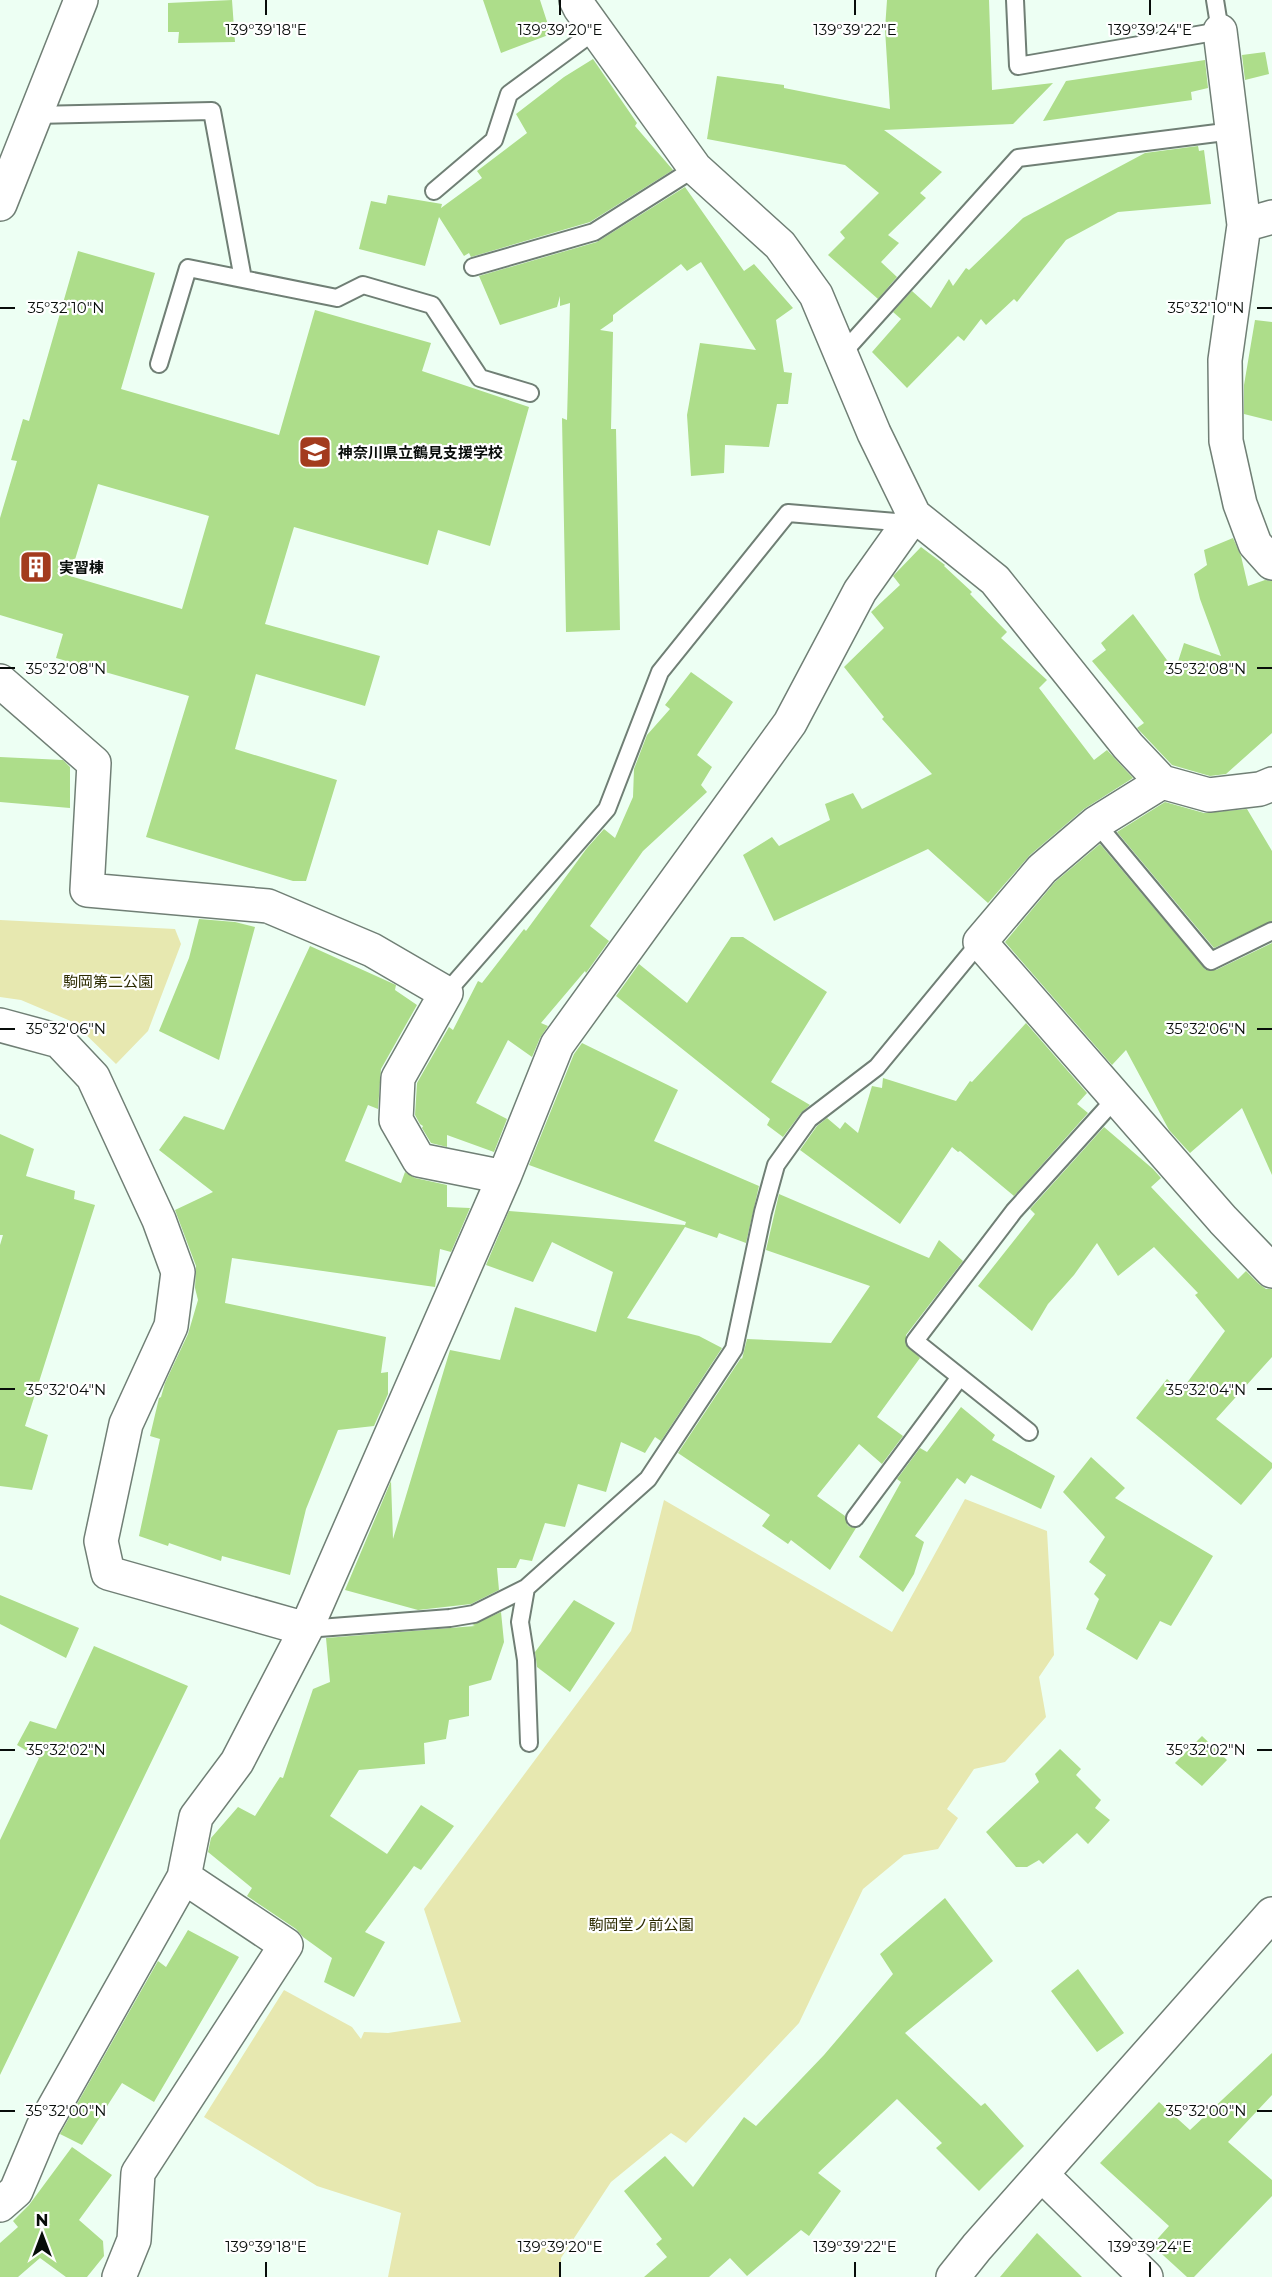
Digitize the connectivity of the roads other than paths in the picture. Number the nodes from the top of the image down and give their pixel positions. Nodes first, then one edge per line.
1 (81, 0) edge
2 (576, 0) edge
3 (1015, 0) edge
4 (1218, 16) edge
5 (596, 30) junction
6 (35, 115) junction
7 (1233, 130) junction
8 (695, 168) junction
9 (434, 191) dead end
10 (0, 204) edge
11 (1258, 221) edge
12 (473, 267) dead end
13 (243, 279) junction
14 (840, 356) junction
15 (159, 364) dead end
16 (530, 393) dead end
17 (911, 519) junction
18 (1272, 563) edge
19 (0, 681) edge
20 (1162, 782) junction
21 (1268, 793) edge
22 (1096, 823) junction
23 (1272, 931) edge
24 (980, 942) junction
25 (446, 993) junction
26 (0, 1025) edge
27 (1116, 1098) junction
28 (504, 1177) junction
29 (1272, 1271) edge
30 (960, 1377) junction
31 (1029, 1432) dead end
32 (855, 1518) dead end
33 (526, 1588) junction
34 (306, 1629) junction
35 (529, 1743) dead end
36 (184, 1877) junction
37 (1272, 1914) edge
38 (1042, 2175) junction
39 (0, 2205) edge
40 (119, 2277) edge
41 (953, 2277) edge
42 (1146, 2277) edge

1 - 6 street
2 - 5 street
3 - 4 lane
4 - 7 street
5 - 8 street
5 - 9 lane
6 - 10 street
6 - 13 lane
7 - 11 street
7 - 14 lane
8 - 12 lane
8 - 14 street
11 - 18 street
13 - 15 lane
13 - 16 lane
14 - 17 street
17 - 20 street
17 - 25 lane
17 - 28 street
19 - 25 street
20 - 21 street
20 - 22 street
22 - 23 lane
22 - 24 street
24 - 27 street
24 - 33 lane
25 - 28 street
26 - 34 street
27 - 29 street
27 - 30 lane
28 - 34 street
30 - 31 lane
30 - 32 lane
33 - 34 lane
33 - 35 lane
34 - 36 street
36 - 39 street
36 - 40 street
37 - 38 street
38 - 41 street
38 - 42 street

